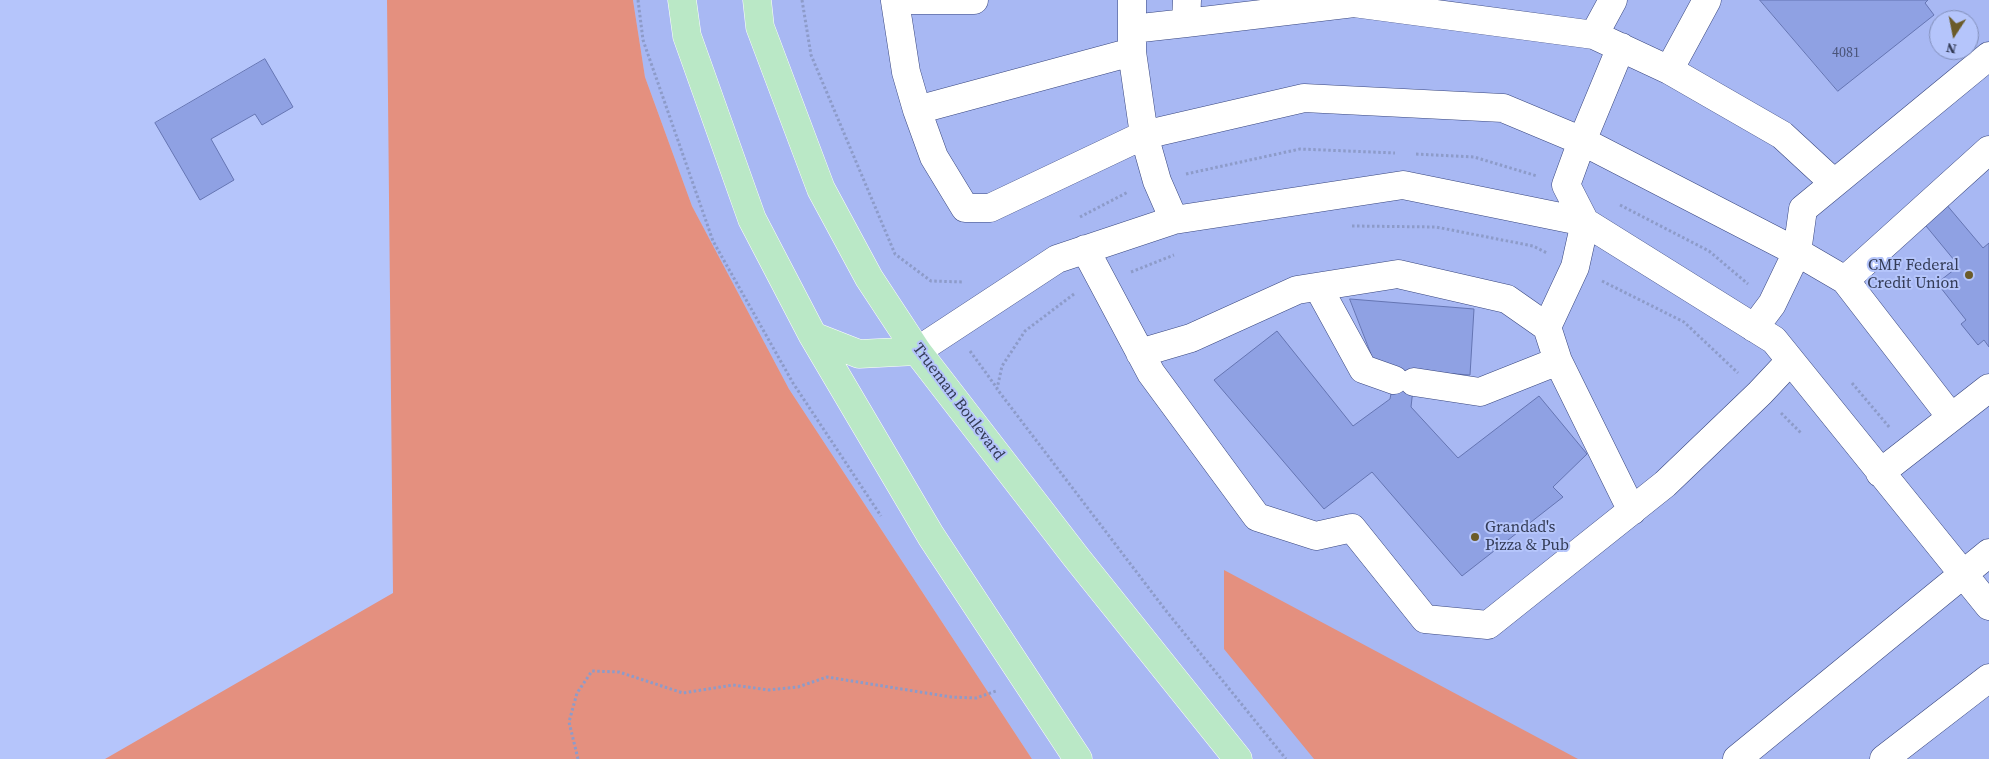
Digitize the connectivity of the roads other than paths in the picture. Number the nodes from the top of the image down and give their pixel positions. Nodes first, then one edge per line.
1 (682, 0) edge
2 (757, 0) edge
3 (895, 0) edge
4 (974, 0) edge
5 (1132, 0) edge
6 (1613, 0) edge
7 (1707, 0) edge
8 (1186, 12) edge
9 (1594, 35) junction
10 (1132, 41) junction
11 (1621, 47) junction
12 (1989, 56) edge
13 (1669, 70) junction
14 (917, 110) junction
15 (1144, 135) junction
16 (1582, 141) junction
17 (1989, 150) edge
18 (1834, 183) junction
19 (1174, 220) junction
20 (1584, 222) junction
21 (1085, 248) junction
22 (1797, 252) junction
23 (1845, 280) junction
24 (1318, 286) junction
25 (1547, 327) junction
26 (1754, 328) junction
27 (813, 336) junction
28 (917, 351) junction
29 (1140, 352) junction
30 (1558, 361) junction
31 (1790, 361) junction
32 (1989, 388) edge
33 (1951, 417) junction
34 (1880, 472) junction
35 (1632, 510) junction
36 (1989, 553) edge
37 (1964, 574) junction
38 (1989, 606) edge
39 (1989, 678) edge
40 (1078, 759) edge
41 (1238, 759) edge
42 (1737, 759) edge
43 (1884, 759) edge

1 - 27 main road
2 - 28 main road, Trueman Boulevard
3 - 4 lane
3 - 14 lane
5 - 10 lane
6 - 9 lane
7 - 13 lane
8 - 9 lane
8 - 10 lane
9 - 11 lane
10 - 14 lane
10 - 15 lane
11 - 13 lane
11 - 16 lane
12 - 18 lane
13 - 18 lane
14 - 15 lane
15 - 16 lane
15 - 19 lane
16 - 20 lane
16 - 22 lane
17 - 23 lane
18 - 22 lane
19 - 20 lane
19 - 21 lane
20 - 25 lane
20 - 26 lane
21 - 28 lane
21 - 29 lane
22 - 23 lane
22 - 26 lane
23 - 33 lane
24 - 25 lane
24 - 29 lane
24 - 30 lane
25 - 30 lane
26 - 31 lane
27 - 28 main road
27 - 40 main road
28 - 41 main road, Trueman Boulevard
29 - 35 lane
30 - 35 lane
31 - 34 lane
31 - 35 lane
32 - 33 lane
33 - 34 lane
34 - 37 lane
36 - 37 lane
37 - 38 lane
37 - 42 lane
39 - 43 lane

